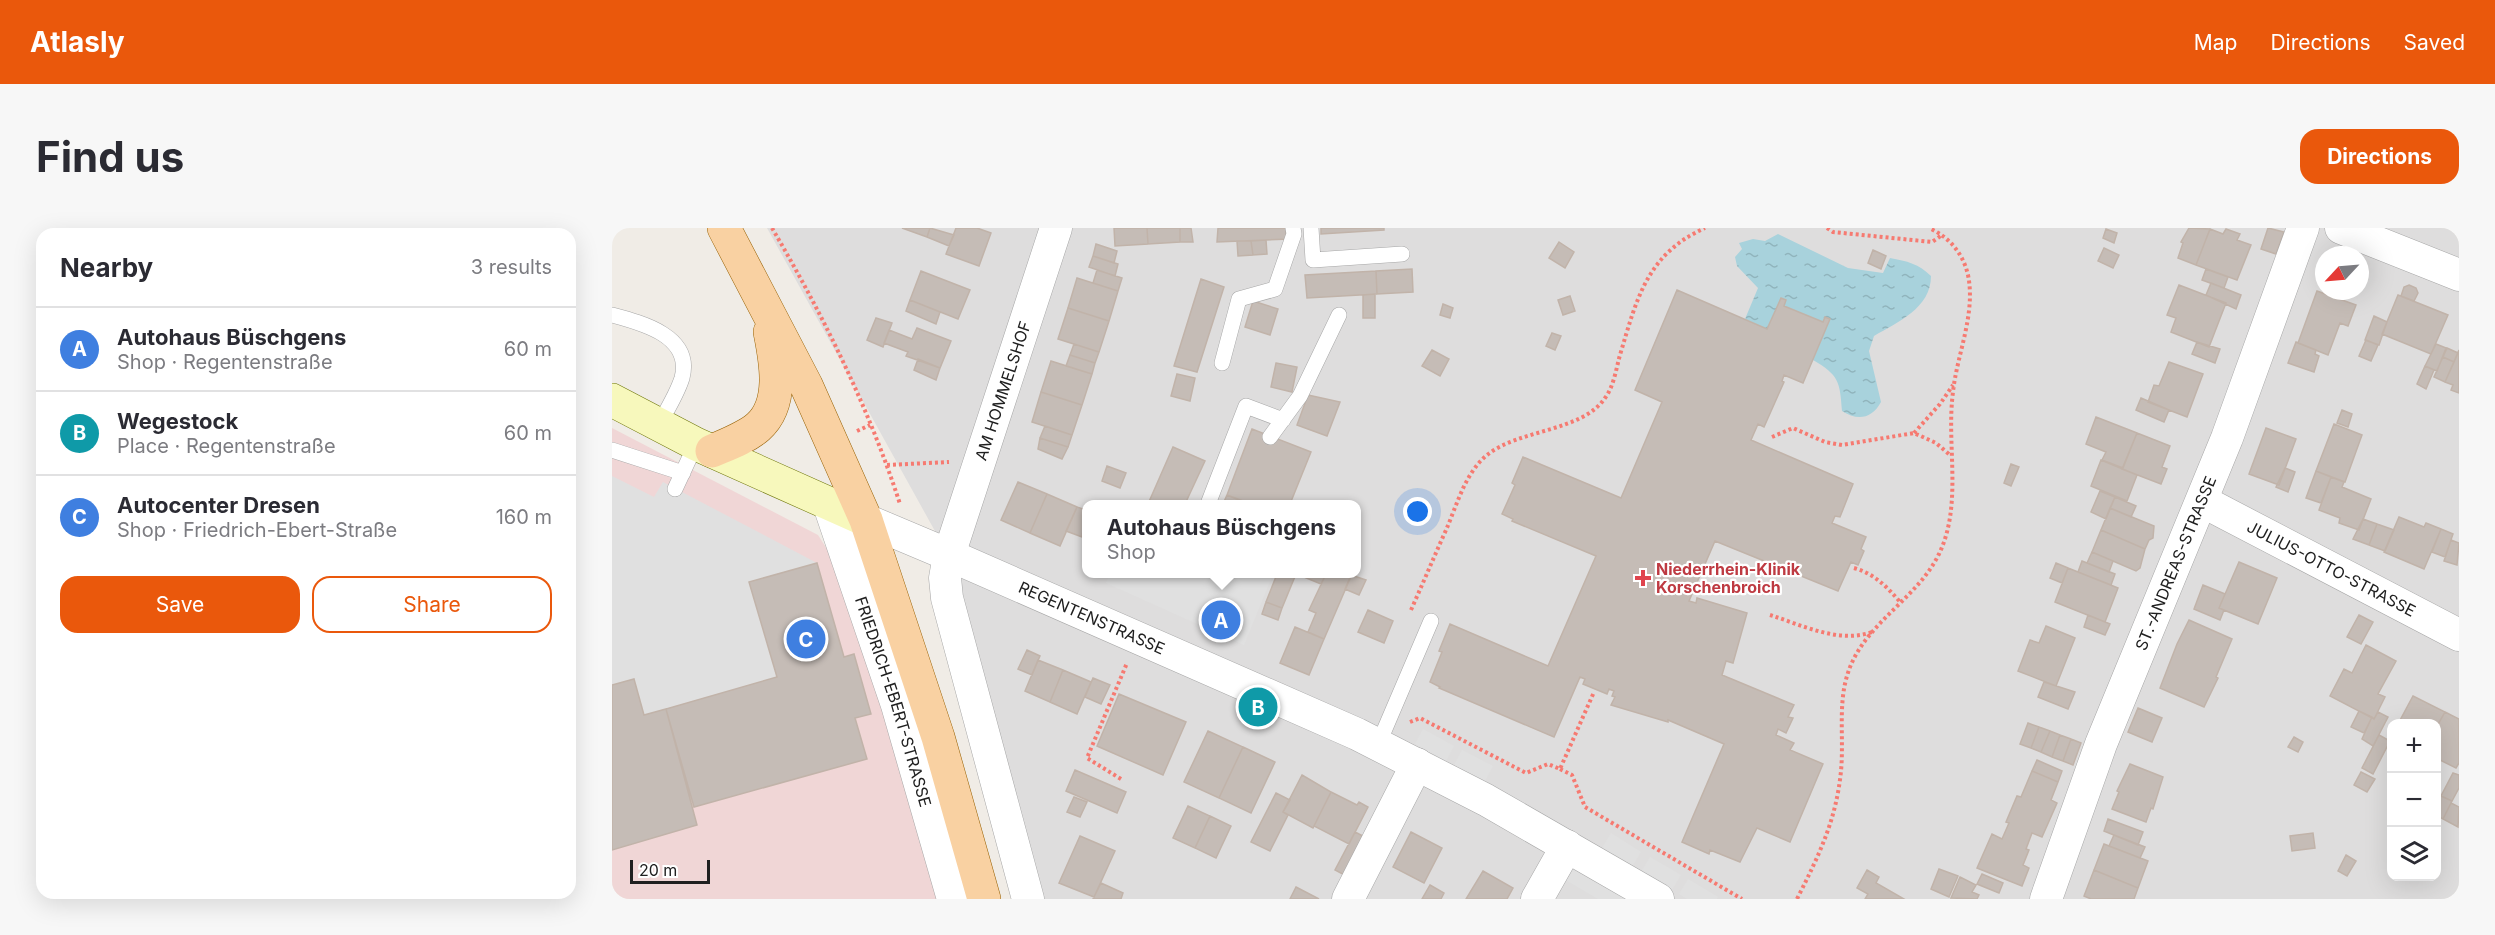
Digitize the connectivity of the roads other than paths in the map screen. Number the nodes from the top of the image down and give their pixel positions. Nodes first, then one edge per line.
1 (724, 228) edge
2 (1056, 228) edge
3 (1293, 228) edge
4 (1311, 228) edge
5 (2303, 228) edge
6 (2341, 228) edge
7 (2388, 237) edge
8 (1401, 254) dead end
9 (2459, 275) edge
10 (763, 301) junction
11 (612, 315) edge
12 (1339, 315) dead end
13 (1222, 363) dead end
14 (612, 400) edge
15 (1283, 420) junction
16 (659, 424) junction
17 (1270, 437) dead end
18 (612, 450) edge
19 (697, 456) junction
20 (675, 489) dead end
21 (1210, 500) edge
22 (2202, 501) junction
23 (829, 505) junction
24 (866, 520) junction
25 (950, 555) junction
26 (1431, 621) dead end
27 (2459, 635) edge
28 (1383, 731) junction
29 (1417, 764) junction
30 (1567, 846) junction
31 (953, 899) edge
32 (984, 899) edge
33 (1028, 899) edge
34 (1348, 899) edge
35 (1537, 899) edge
36 (1658, 899) edge
37 (2046, 899) edge

1 - 10 main road
2 - 25 street, AM HOMMELSHOF
3 - 13 lane
4 - 8 lane
5 - 22 street, ST.-ANDREAS-STRASSE
6 - 7 street
7 - 9 street
10 - 19 main road
10 - 24 main road
11 - 16 lane
12 - 15 lane
14 - 16 street, REGENTENSTRASSE
15 - 17 lane
15 - 21 lane
16 - 19 street, REGENTENSTRASSE
18 - 19 lane
19 - 20 lane
19 - 23 street, REGENTENSTRASSE
22 - 27 street, JULIUS-OTTO-STRASSE
22 - 37 street, ST.-ANDREAS-STRASSE
23 - 24 street, REGENTENSTRASSE
23 - 31 street, FRIEDRICH-EBERT-STRASSE
24 - 25 street, REGENTENSTRASSE
24 - 32 main road
25 - 28 street, REGENTENSTRASSE
25 - 33 street
26 - 28 lane
28 - 29 street, REGENTENSTRASSE
29 - 30 street, REGENTENSTRASSE
29 - 34 street
30 - 35 street
30 - 36 street, REGENTENSTRASSE

